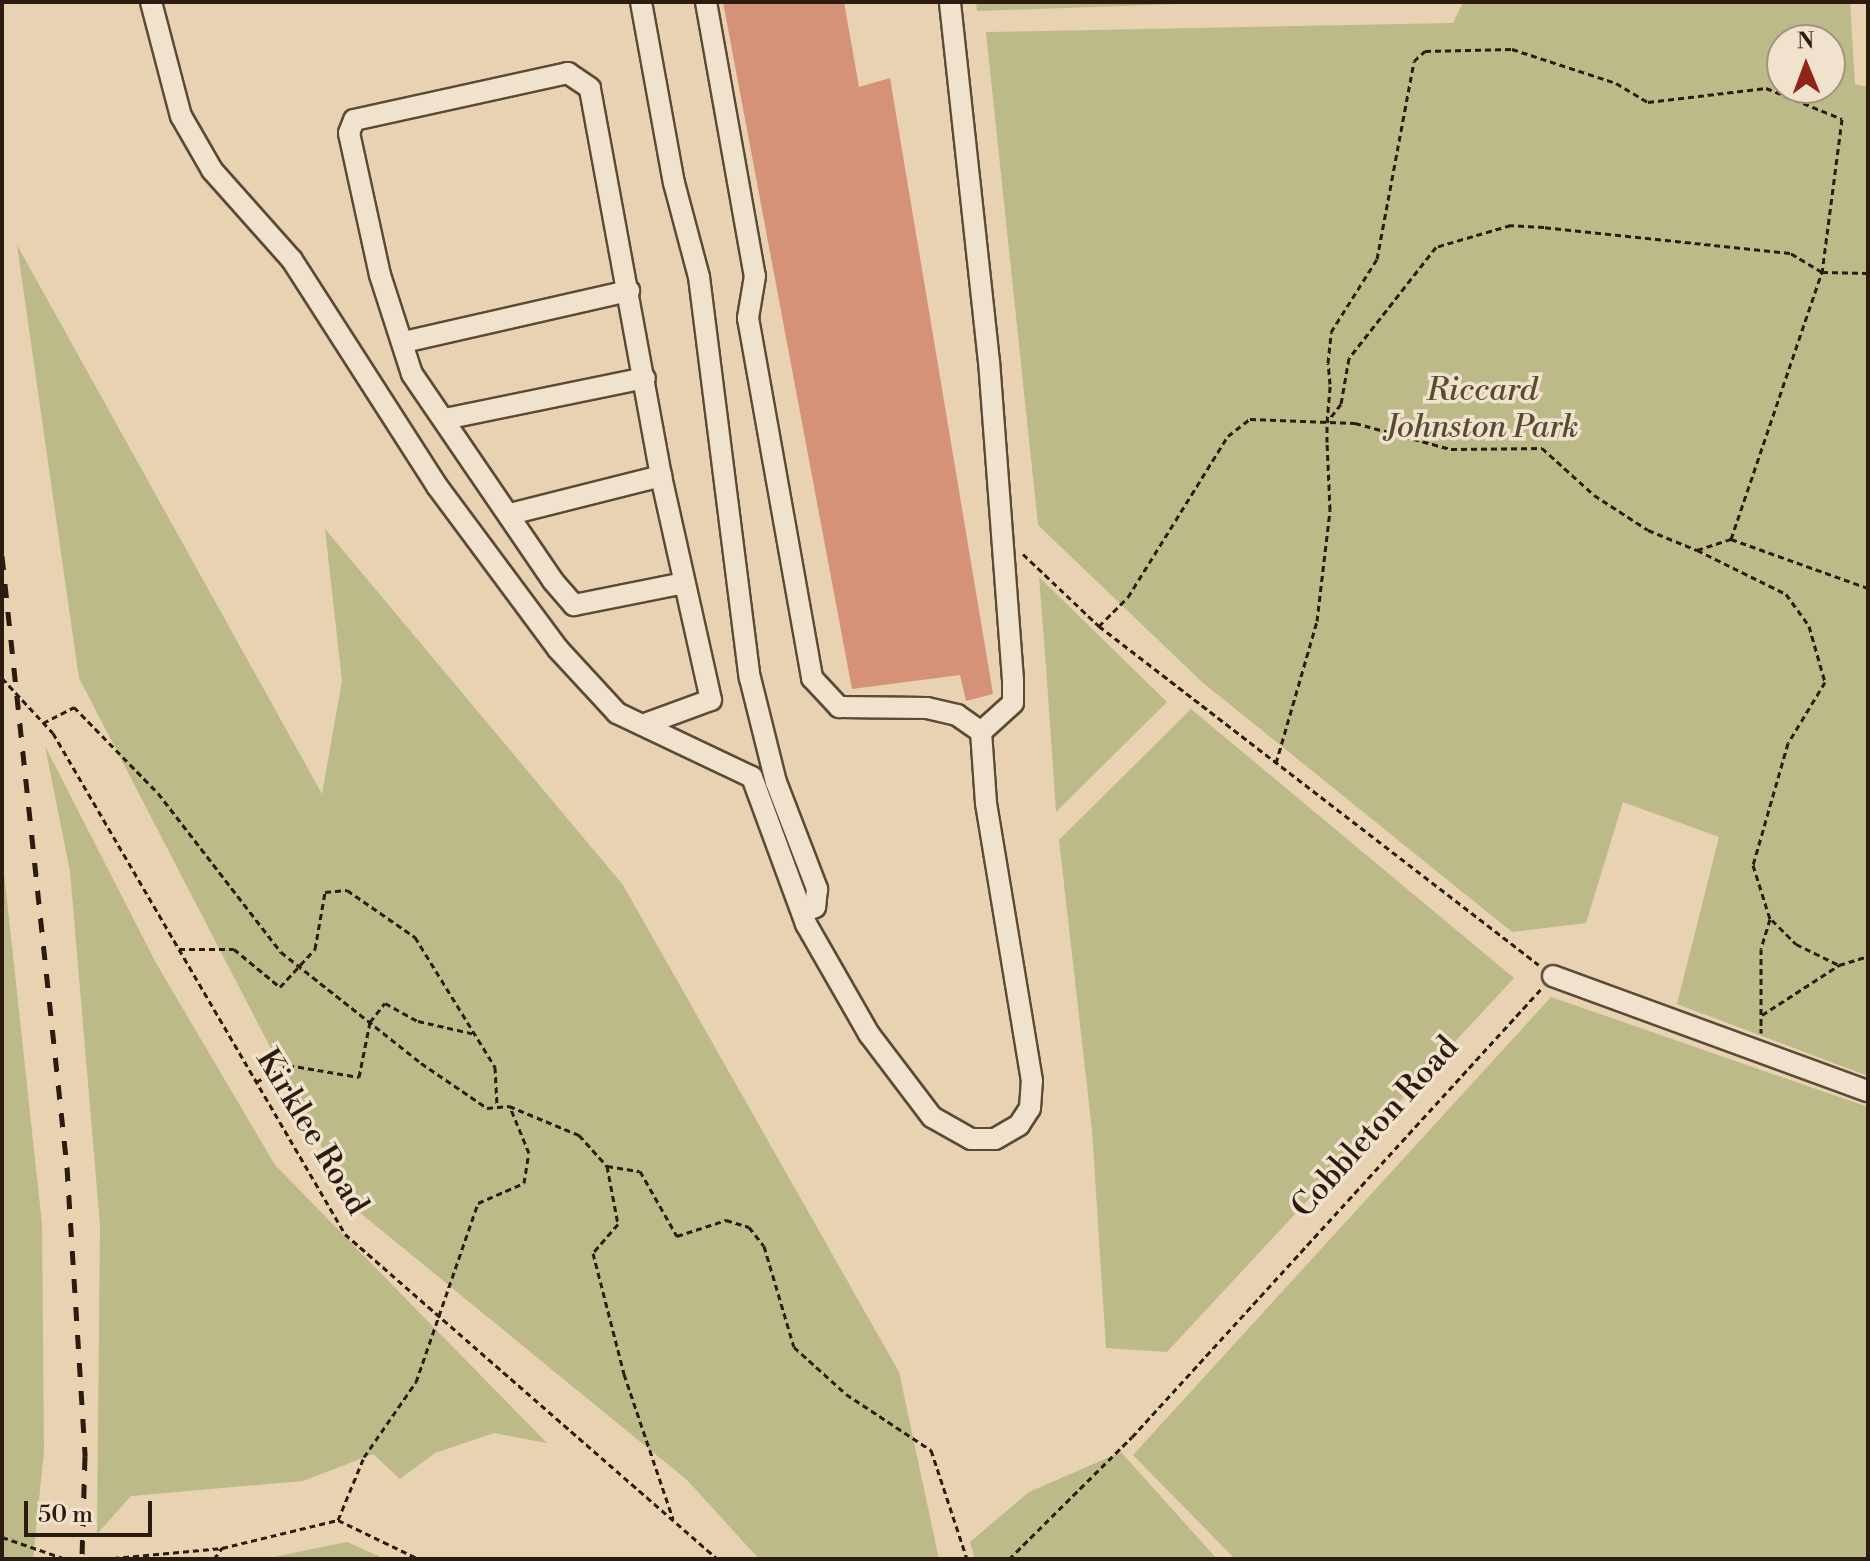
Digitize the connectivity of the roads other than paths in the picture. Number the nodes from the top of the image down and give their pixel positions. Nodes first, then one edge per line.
1 (151, 2) edge
2 (641, 2) edge
3 (706, 2) edge
4 (950, 2) edge
5 (629, 291) junction
6 (404, 342) junction
7 (645, 378) junction
8 (445, 419) junction
9 (661, 476) junction
10 (510, 514) junction
11 (684, 583) junction
12 (648, 723) junction
13 (981, 732) junction
14 (802, 913) junction
15 (1553, 976) road end
16 (1868, 1091) edge

1 - 12 lane
2 - 14 lane
3 - 13 lane
4 - 13 lane
5 - 6 lane
5 - 6 lane
5 - 7 lane
6 - 8 lane
7 - 8 lane
7 - 9 lane
8 - 10 lane
9 - 10 lane
9 - 11 lane
10 - 11 lane
11 - 12 lane
12 - 14 lane
13 - 14 lane
15 - 16 lane

